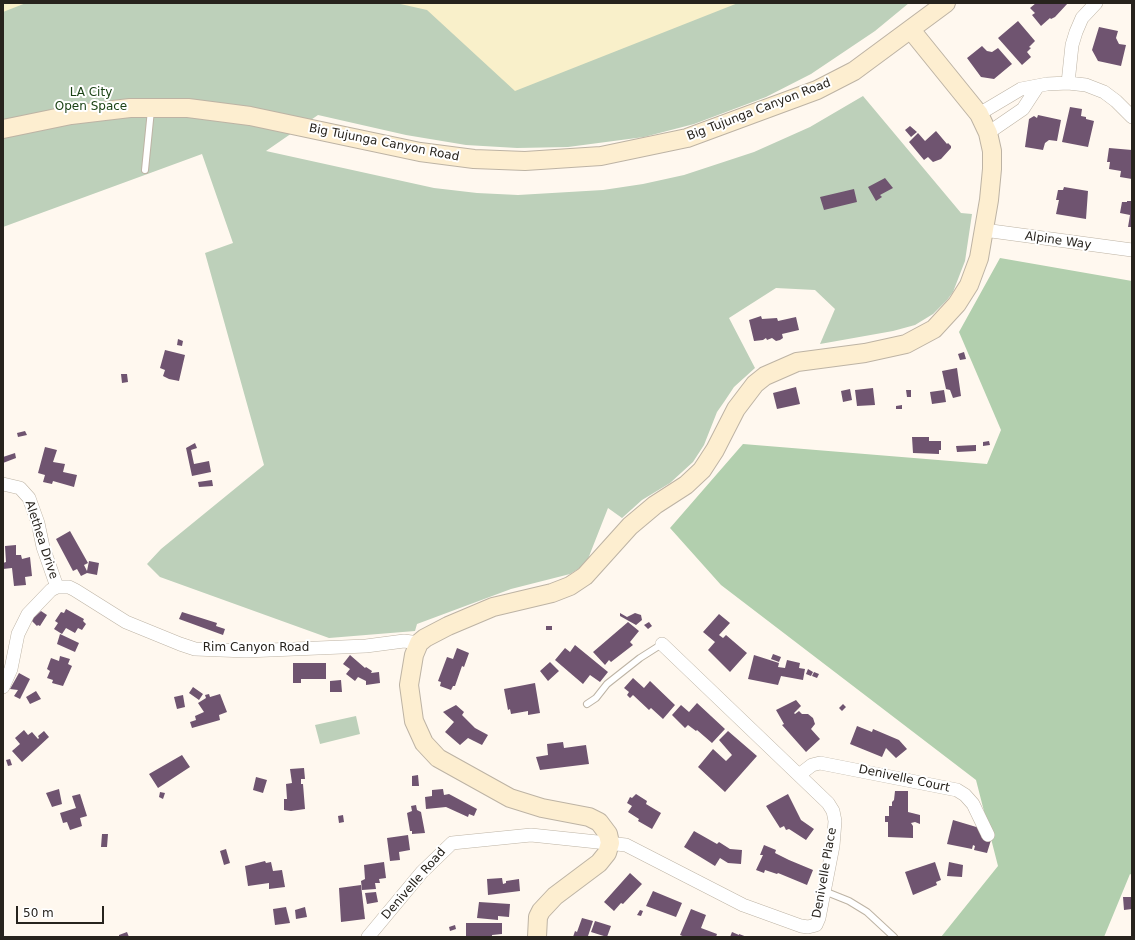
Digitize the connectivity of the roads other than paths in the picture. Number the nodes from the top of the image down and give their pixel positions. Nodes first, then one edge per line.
1 (946, 3) edge
2 (1096, 3) edge
3 (911, 30) junction
4 (1068, 83) junction
5 (1038, 86) junction
6 (151, 108) junction
7 (979, 114) junction
8 (1132, 117) edge
9 (3, 128) edge
10 (988, 133) junction
11 (145, 170) dead end
12 (984, 230) junction
13 (1132, 250) edge
14 (3, 484) edge
15 (57, 587) junction
16 (419, 643) junction
17 (662, 644) joint
18 (3, 686) edge
19 (586, 704) dead end
20 (799, 775) junction
21 (988, 835) dead end
22 (610, 843) junction
23 (824, 892) junction
24 (368, 937) edge
25 (537, 937) edge
26 (894, 937) edge

1 - 3 street, Big Tujunga Canyon Road
2 - 4 street
3 - 6 street, Big Tujunga Canyon Road
3 - 7 street
4 - 5 street
4 - 8 street
5 - 7 street
5 - 10 street
6 - 9 street, Big Tujunga Canyon Road
6 - 11 lane
7 - 10 street
10 - 12 street
12 - 13 street, Alpine Way
12 - 16 street
14 - 15 street, Alethea Drive
15 - 16 street, Rim Canyon Road
15 - 18 street
16 - 22 street
17 - 19 lane
17 - 20 street, Denivelle Place
20 - 21 street, Denivelle Court
20 - 23 street, Denivelle Place
22 - 23 street, Denivelle Place
22 - 24 street, Denivelle Road
22 - 25 street
23 - 26 lane

